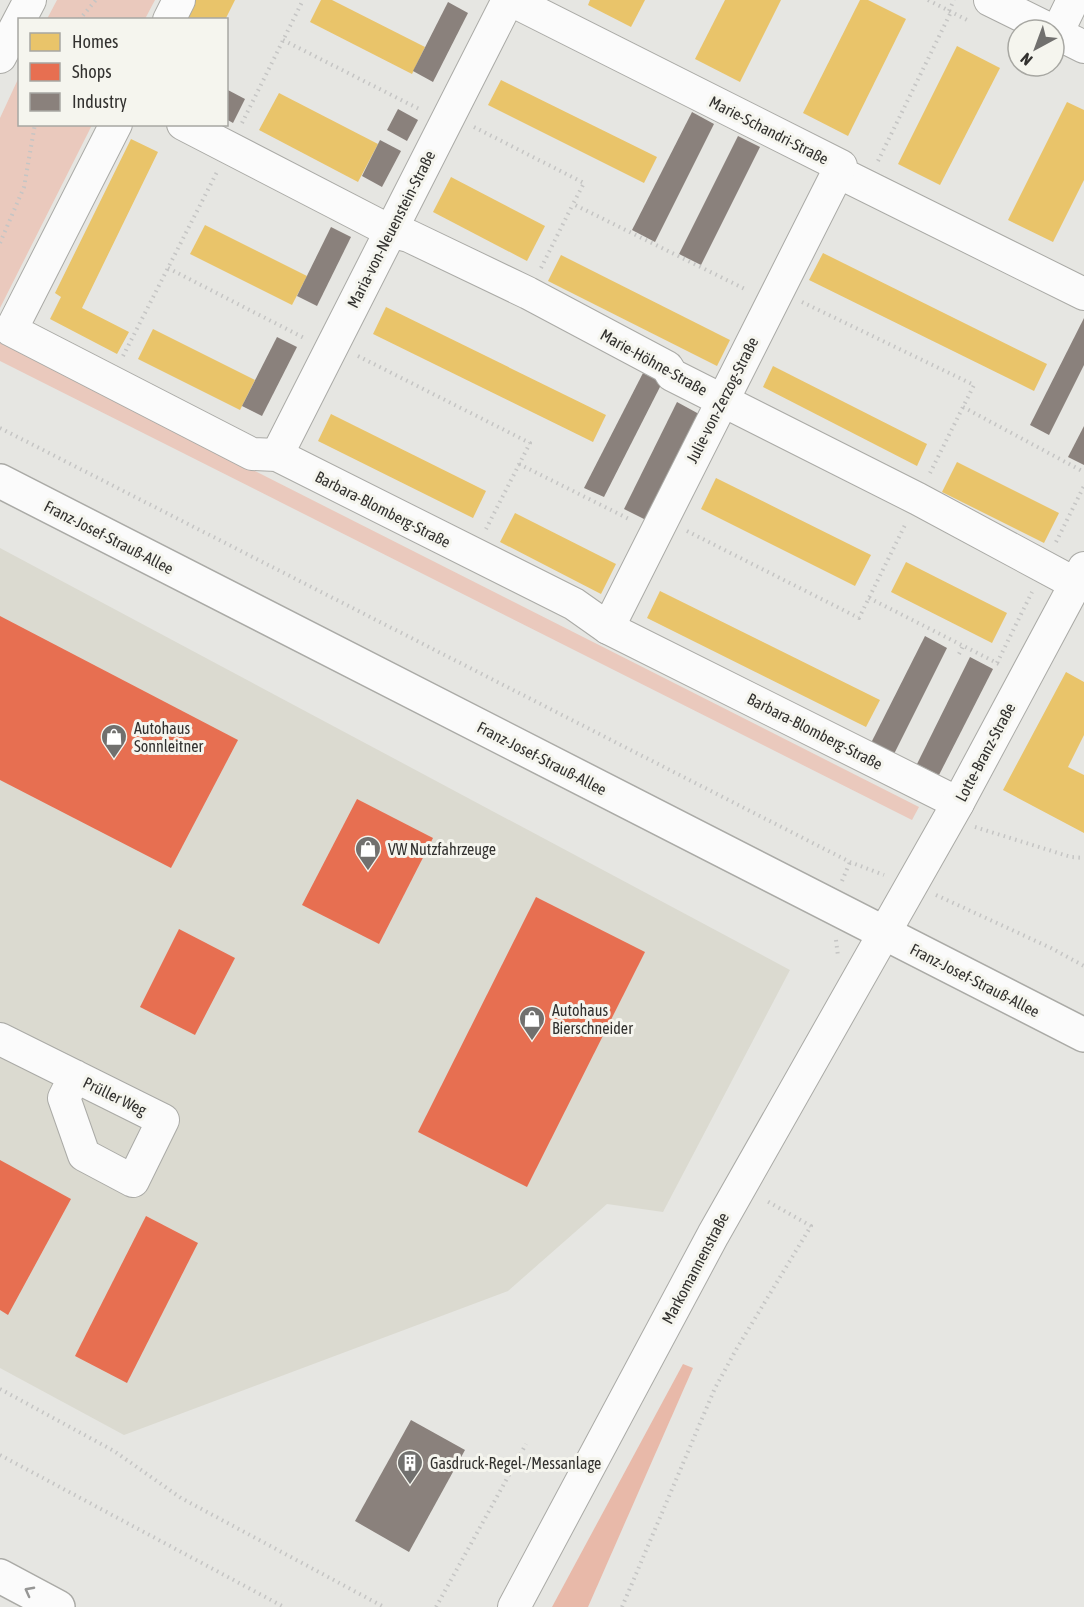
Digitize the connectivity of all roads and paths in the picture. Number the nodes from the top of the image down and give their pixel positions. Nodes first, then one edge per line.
1 (30, 0) edge
2 (96, 0) edge
3 (179, 0) edge
4 (303, 0) edge
5 (954, 0) edge
6 (990, 0) edge
7 (1073, 0) edge
8 (506, 1) edge
9 (19, 18) edge
10 (81, 18) edge
11 (171, 18) edge
12 (1026, 18) edge
13 (1062, 18) edge
14 (18, 19) edge
15 (1066, 38) edge
16 (283, 40) junction
17 (3, 43) edge
18 (1084, 47) edge
19 (447, 119) junction
20 (35, 126) edge
21 (115, 126) edge
22 (187, 126) edge
23 (229, 148) junction
24 (838, 172) junction
25 (866, 186) junction
26 (573, 204) junction
27 (390, 231) junction
28 (0, 243) edge
29 (168, 268) junction
30 (528, 293) junction
31 (1084, 294) edge
32 (771, 303) junction
33 (331, 347) junction
34 (110, 382) junction
35 (722, 400) junction
36 (963, 407) dead end
37 (0, 428) edge
38 (277, 455) junction
39 (519, 464) junction
40 (1084, 472) edge
41 (0, 481) edge
42 (1084, 486) edge
43 (656, 532) junction
44 (474, 554) junction
45 (1043, 567) junction
46 (1080, 576) edge
47 (869, 598) dead end
48 (608, 628) junction
49 (963, 646) junction
50 (959, 654) dead end
51 (997, 663) junction
52 (1025, 677) junction
53 (953, 811) junction
54 (1084, 858) edge
55 (910, 885) junction
56 (883, 933) junction
57 (1084, 966) edge
58 (1084, 1035) edge
59 (0, 1039) edge
60 (75, 1076) dead end
61 (740, 1186) junction
62 (0, 1389) edge
63 (526, 1444) dead end
64 (0, 1455) edge
65 (0, 1576) edge
66 (58, 1607) edge
67 (284, 1607) edge
68 (384, 1607) edge
69 (436, 1607) edge
70 (514, 1607) edge
71 (622, 1607) edge

1 - 9 street
2 - 10 path
3 - 11 street
4 - 16 path
5 - 25 path
6 - 12 street
7 - 13 street
8 - 19 street, Maria-von-Neuenstein-Straße
8 - 24 street, Marie-Schandri-Straße
14 - 17 street
15 - 18 street
16 - 19 path
16 - 23 path
19 - 26 path
19 - 27 street, Maria-von-Neuenstein-Straße
20 - 28 path
21 - 34 street, Barbara-Blomberg-Straße
22 - 23 street, Marie-Höhne-Straße
23 - 27 street, Marie-Höhne-Straße
23 - 29 path
24 - 25 street, Marie-Schandri-Straße
24 - 32 street, Julie-von-Zerzog-Straße
25 - 31 street, Marie-Schandri-Straße
26 - 30 path
26 - 32 path
27 - 30 street, Marie-Höhne-Straße
27 - 33 street, Maria-von-Neuenstein-Straße
29 - 33 path
29 - 34 path
30 - 35 street, Marie-Höhne-Straße
32 - 35 street, Julie-von-Zerzog-Straße
33 - 38 street, Maria-von-Neuenstein-Straße
33 - 39 path
34 - 38 street, Barbara-Blomberg-Straße
35 - 43 street, Julie-von-Zerzog-Straße
35 - 45 street, Marie-Höhne-Straße
36 - 40 path
37 - 55 path
38 - 44 street, Barbara-Blomberg-Straße
39 - 43 path
39 - 44 path
41 - 56 main road, Franz-Josef-Strauß-Allee
42 - 45 path
43 - 48 street, Julie-von-Zerzog-Straße
44 - 48 street, Barbara-Blomberg-Straße
45 - 46 street, Marie-Höhne-Straße
45 - 51 path
46 - 52 street, Lotte-Branz-Straße
47 - 49 path
48 - 53 street, Barbara-Blomberg-Straße
49 - 50 path
49 - 51 path
51 - 52 path
52 - 53 street, Lotte-Branz-Straße
53 - 54 path
53 - 55 street, Lotte-Branz-Straße
55 - 56 street, Lotte-Branz-Straße
55 - 57 path
56 - 58 main road, Franz-Josef-Strauß-Allee
56 - 61 street, Markomannenstraße
59 - 60 street, Prüller Weg
61 - 70 street, Markomannenstraße
61 - 71 path
62 - 68 path
63 - 69 path
64 - 67 path
66 -> 65 main road

